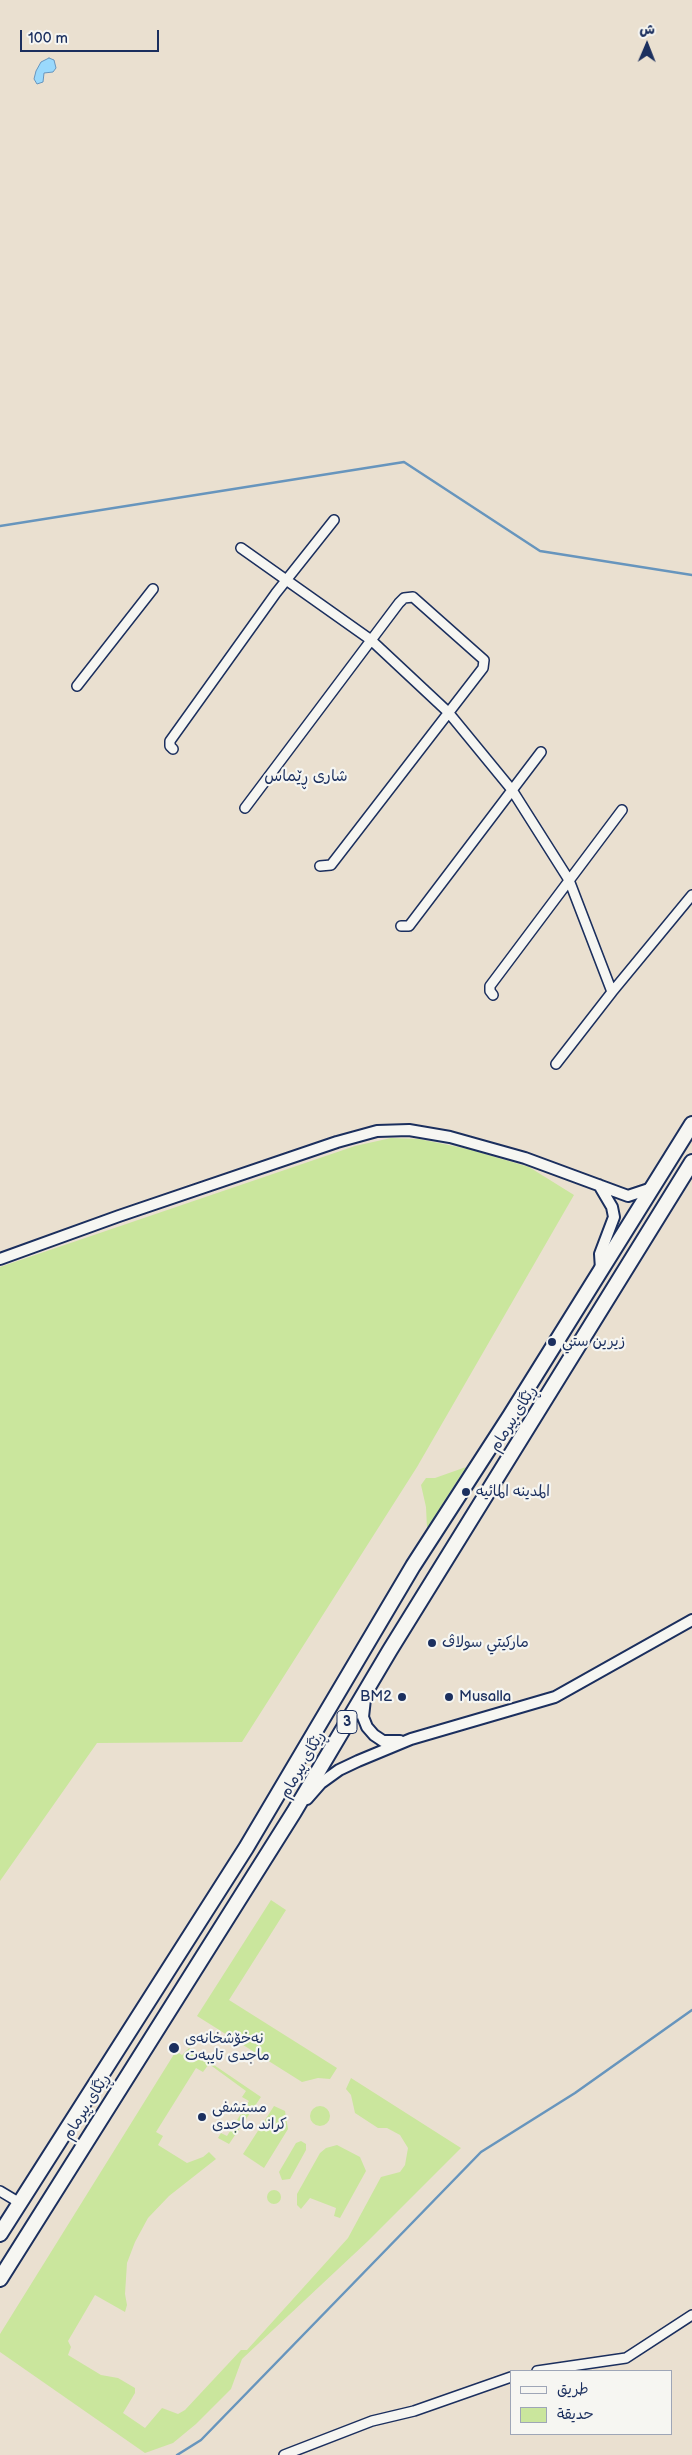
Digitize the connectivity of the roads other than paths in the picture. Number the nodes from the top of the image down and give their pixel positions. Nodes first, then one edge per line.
1 (334, 520) dead end
2 (241, 548) dead end
3 (286, 580) junction
4 (153, 589) dead end
5 (371, 640) junction
6 (77, 686) dead end
7 (448, 712) junction
8 (173, 749) dead end
9 (541, 752) dead end
10 (512, 790) junction
11 (245, 808) dead end
12 (622, 810) dead end
13 (320, 866) dead end
14 (570, 880) junction
15 (692, 895) edge
16 (401, 926) dead end
17 (612, 992) junction
18 (494, 995) dead end
19 (556, 1064) dead end
20 (692, 1124) edge
21 (692, 1162) edge
22 (599, 1185) junction
23 (652, 1188) junction
24 (0, 1259) edge
25 (601, 1270) junction
26 (442, 1522) junction
27 (466, 1528) junction
28 (692, 1620) edge
29 (368, 1687) junction
30 (410, 1739) junction
31 (294, 1812) junction
32 (180, 1954) junction
33 (198, 1965) junction
34 (0, 2191) edge
35 (20, 2203) junction
36 (0, 2234) edge
37 (0, 2279) edge
38 (692, 2315) edge
39 (544, 2370) edge
40 (510, 2376) edge
41 (284, 2455) edge

1 - 3 street
2 - 3 street
3 - 5 street
3 - 8 street
4 - 6 street
5 - 7 street
5 - 7 street
5 - 11 street
7 - 10 street
7 - 13 street
9 - 10 street
10 - 14 street
10 - 16 street
12 - 14 street
14 - 17 street
14 - 18 street
15 - 17 street
17 - 19 street
20 - 23 highway, ڕێگای پیرمام / 3
21 - 27 highway, ڕێگای پیرمام / 3
22 - 23 street
22 - 24 street
22 - 25 street
23 - 25 highway, ڕێگای پیرمام / 3
25 - 26 highway, ڕێگای پیرمام / 3
26 - 27 highway
26 - 32 highway, ڕێگای پیرمام / 3
27 - 29 highway, ڕێگای پیرمام / 3
28 - 30 street
29 - 30 street
29 - 31 highway, ڕێگای پیرمام / 3
30 - 31 street
31 - 33 highway, ڕێگای پیرمام / 3
32 - 33 highway
32 - 35 highway, ڕێگای پیرمام / 3
33 - 37 highway, ڕێگای پیرمام / 3
34 - 35 street
35 - 36 highway, ڕێگای پیرمام / 3
38 - 39 street
40 - 41 street

